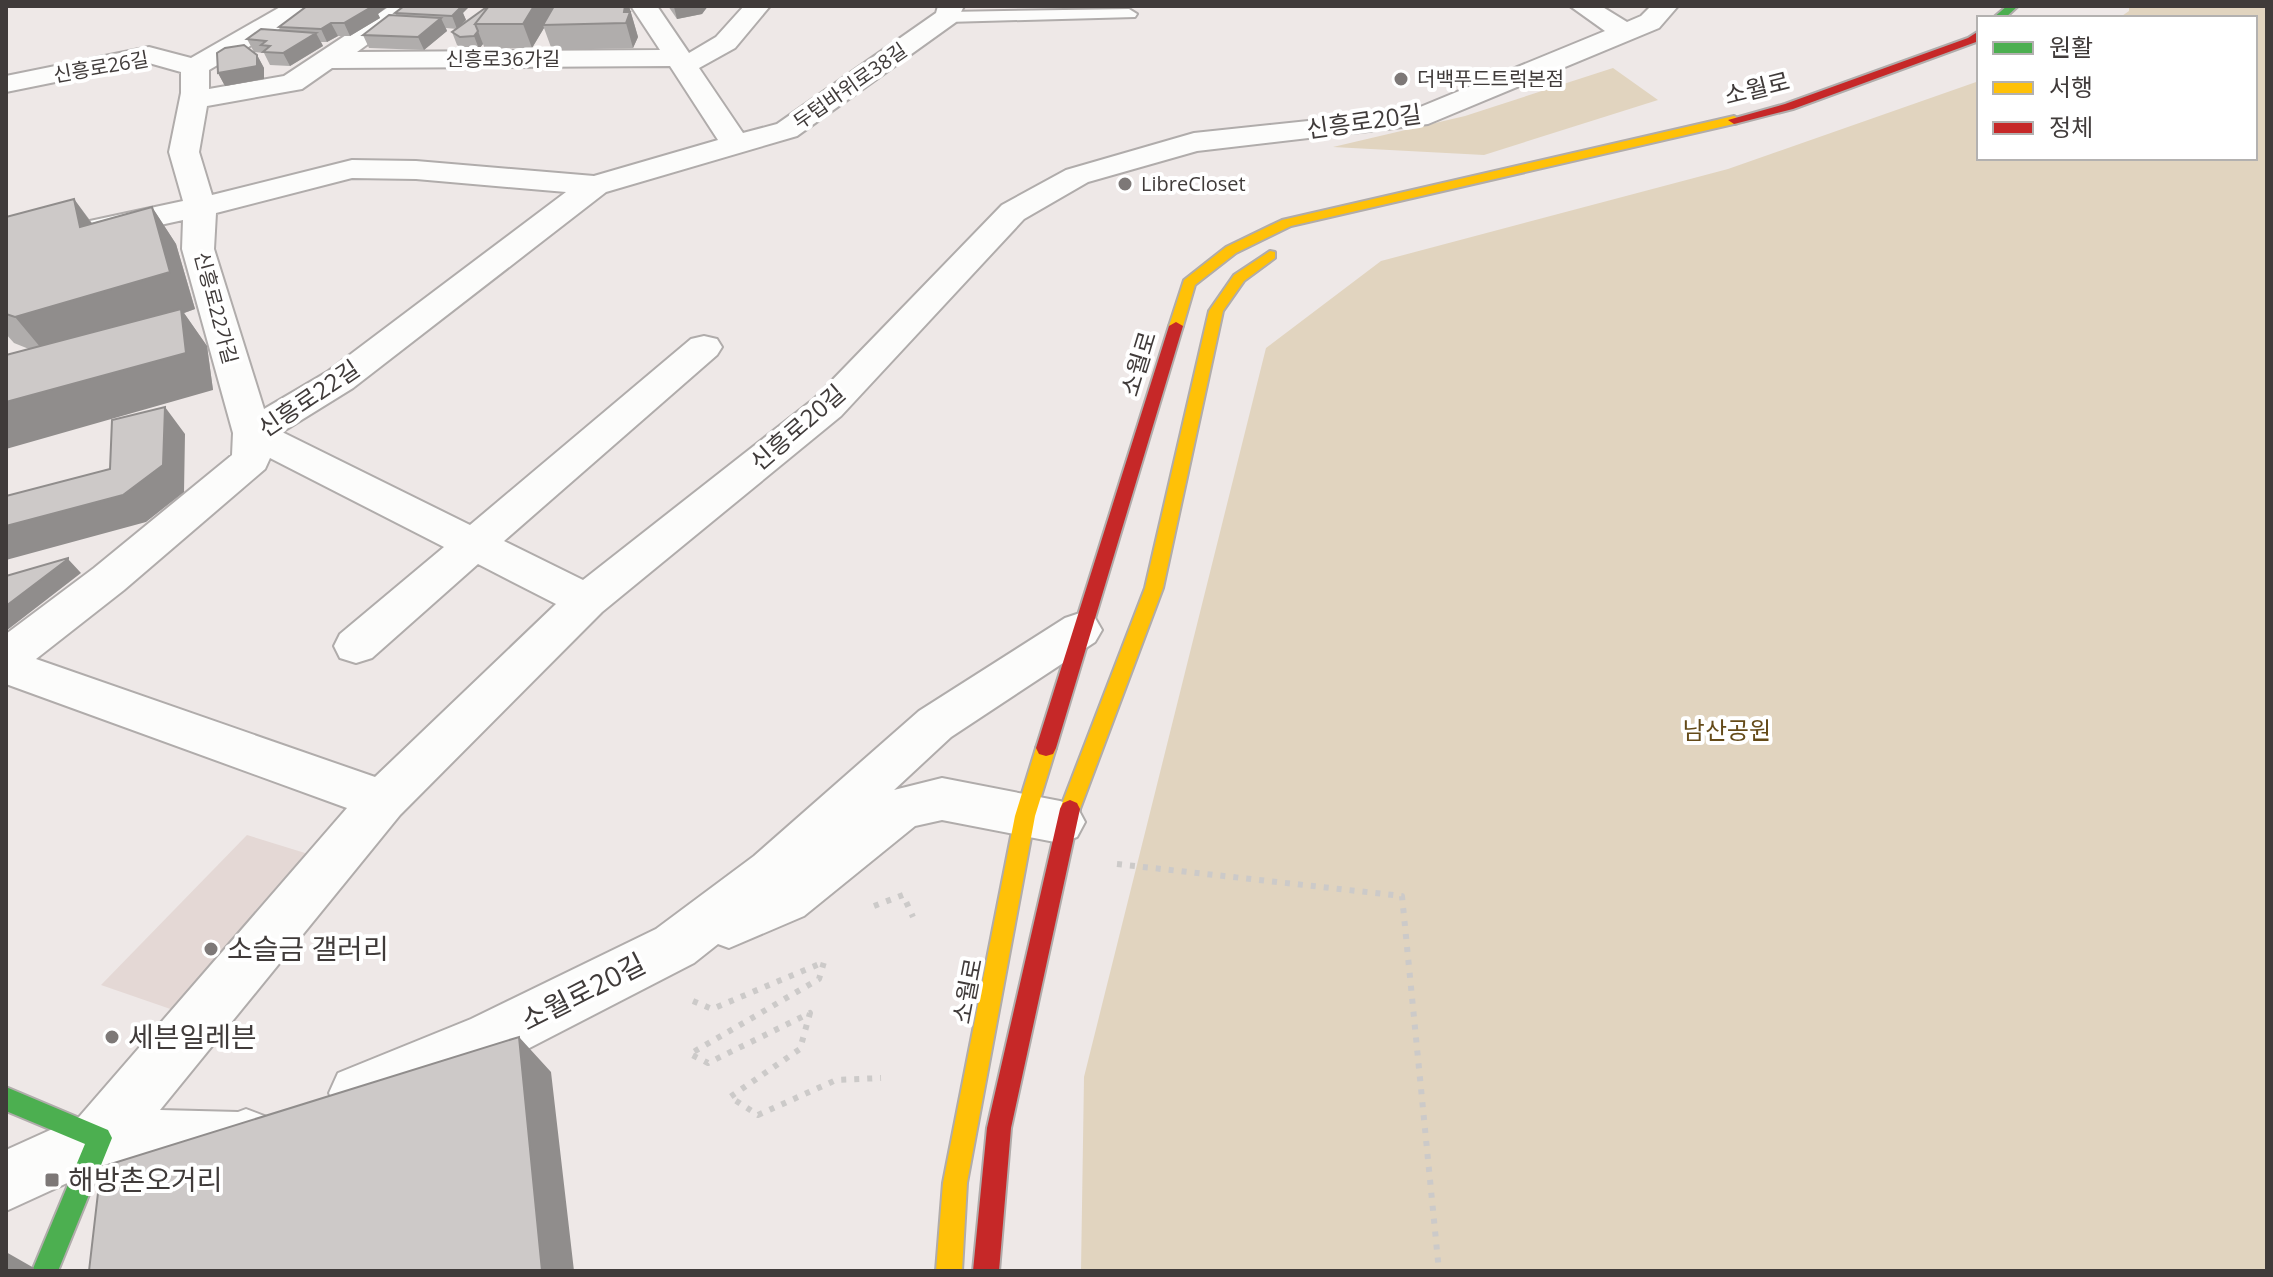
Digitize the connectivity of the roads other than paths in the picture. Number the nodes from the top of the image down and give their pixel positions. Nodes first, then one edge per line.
1 (301, 6) edge
2 (407, 6) edge
3 (644, 6) edge
4 (757, 6) edge
5 (1583, 6) edge
6 (1665, 6) edge
7 (949, 11) edge
8 (1129, 14) dead end
9 (1625, 32) junction
10 (1977, 35) edge
11 (1977, 53) edge
12 (327, 60) junction
13 (681, 61) junction
14 (195, 67) junction
15 (6, 84) edge
16 (194, 100) junction
17 (736, 145) junction
18 (595, 185) junction
19 (200, 207) junction
20 (1320, 234) dead end
21 (1283, 248) dead end
22 (6, 249) edge
23 (704, 347) dead end
24 (252, 433) junction
25 (477, 545) junction
26 (587, 601) junction
27 (1080, 630) junction
28 (356, 646) dead end
29 (6, 658) edge
30 (6, 666) edge
31 (383, 800) junction
32 (1045, 819) junction
33 (675, 946) junction
34 (6, 1099) edge
35 (100, 1138) junction
36 (6, 1181) edge
37 (45, 1271) edge
38 (949, 1271) edge
39 (986, 1271) edge

1 - 14 street
2 - 12 street
3 - 13 street
4 - 13 street
5 - 9 street
6 - 9 street, 신흥로20길
7 - 8 lane
7 - 17 street, 두텁바위로38길
9 - 26 street, 신흥로20길
10 - 27 main road, 소월로
11 - 20 main road, 소월로
12 - 13 street, 신흥로36가길
12 - 16 street
13 - 17 street
14 - 15 street, 신흥로26길
14 - 16 street, 신흥로22가길
16 - 19 street, 신흥로22가길
17 - 18 street, 신흥로22길
18 - 19 street, 신흥로22길
18 - 24 street, 신흥로22길
19 - 22 street
19 - 24 street, 신흥로22가길
21 - 32 main road, 소월로
23 - 25 street
24 - 25 street
24 - 29 street, 신흥로22길
25 - 26 street
25 - 28 street
26 - 31 street, 신흥로20길
27 - 32 main road, 소월로
27 - 33 street, 소월로20길
30 - 31 street
31 - 35 street, 신흥로20길
32 - 33 street
32 - 38 main road, 소월로
32 - 39 main road, 소월로
33 - 35 street, 소월로20길
34 - 35 main road
35 - 36 street, 소월로20길
35 - 37 main road

